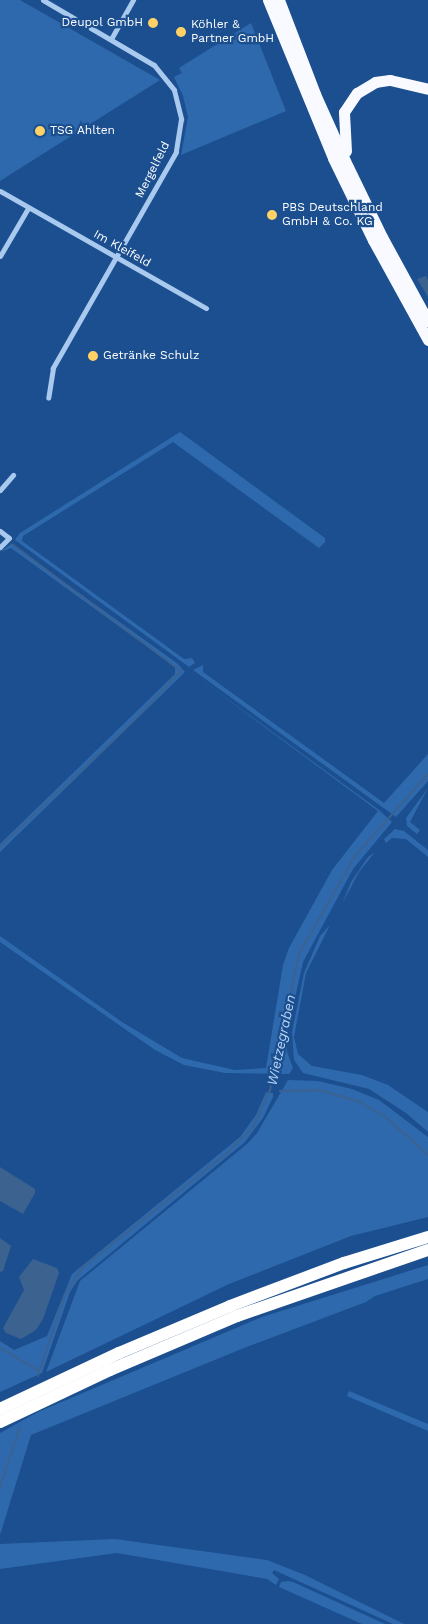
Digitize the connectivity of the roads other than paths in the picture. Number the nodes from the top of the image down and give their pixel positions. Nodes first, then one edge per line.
1 (43, 0) edge
2 (133, 0) edge
3 (268, 0) edge
4 (279, 0) edge
5 (111, 39) junction
6 (428, 89) edge
7 (348, 167) junction
8 (0, 192) edge
9 (28, 208) junction
10 (0, 256) edge
11 (117, 258) junction
12 (206, 308) dead end
13 (428, 321) edge
14 (428, 340) edge
15 (48, 398) dead end
16 (13, 475) dead end
17 (0, 490) edge
18 (0, 531) edge
19 (0, 547) edge
20 (428, 1237) edge
21 (428, 1250) edge
22 (0, 1409) edge
23 (0, 1422) edge

1 - 5 street, Mergelfeld
2 - 5 street
3 - 14 highway
4 - 7 highway
5 - 11 street, Mergelfeld
6 - 7 highway
7 - 13 highway
8 - 9 street, Im Kleifeld
9 - 10 street
9 - 11 street, Im Kleifeld
11 - 12 street, Im Kleifeld
11 - 15 street, Mergelfeld
16 - 17 street
18 - 19 street
20 - 22 highway
21 - 23 highway

